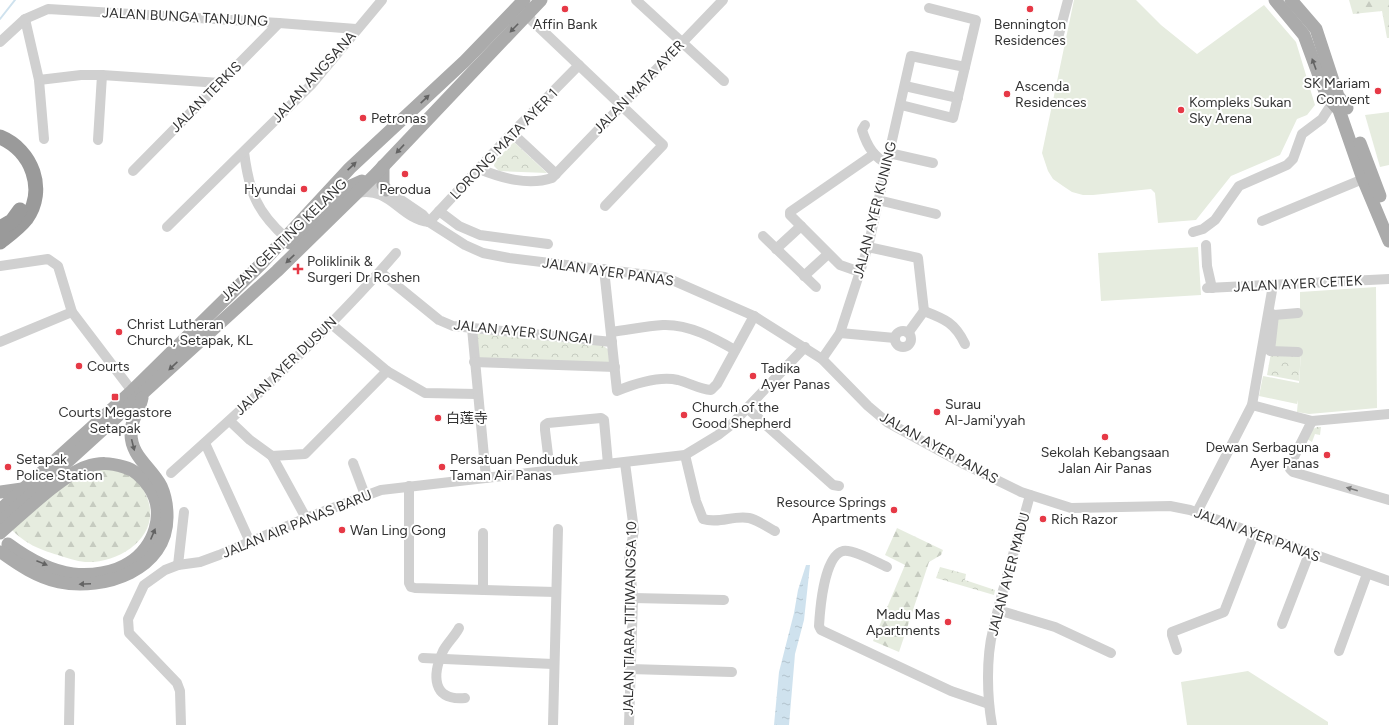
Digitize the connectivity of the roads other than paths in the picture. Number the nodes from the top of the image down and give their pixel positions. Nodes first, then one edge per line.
1 (382, 0) edge
2 (524, 0) edge
3 (541, 0) edge
4 (636, 0) edge
5 (723, 0) edge
6 (1068, 0) edge
7 (1275, 0) edge
8 (1291, 0) edge
9 (929, 8) dead end
10 (526, 15) junction
11 (25, 19) junction
12 (279, 23) junction
13 (356, 29) junction
14 (1058, 38) dead end
15 (0, 42) edge
16 (682, 42) junction
17 (579, 65) junction
18 (965, 67) junction
19 (102, 75) junction
20 (39, 80) junction
21 (724, 81) dead end
22 (220, 83) junction
23 (905, 86) junction
24 (958, 98) junction
25 (1333, 102) junction
26 (901, 105) junction
27 (622, 106) junction
28 (865, 124) dead end
29 (512, 133) junction
30 (0, 137) edge
31 (44, 139) dead end
32 (98, 140) dead end
33 (0, 148) edge
34 (244, 152) junction
35 (874, 154) junction
36 (888, 158) junction
37 (932, 163) dead end
38 (383, 166) junction
39 (479, 169) junction
40 (133, 171) dead end
41 (556, 174) junction
42 (1363, 179) junction
43 (369, 182) junction
44 (386, 190) junction
45 (358, 193) junction
46 (878, 200) junction
47 (605, 206) dead end
48 (439, 211) junction
49 (936, 214) dead end
50 (1389, 218) edge
51 (1262, 221) dead end
52 (429, 222) junction
53 (801, 226) junction
54 (167, 227) dead end
55 (0, 228) edge
56 (1193, 232) dead end
57 (763, 236) dead end
58 (1389, 241) edge
59 (0, 242) edge
60 (282, 242) junction
61 (548, 244) dead end
62 (1206, 245) dead end
63 (868, 246) junction
64 (776, 250) junction
65 (396, 253) dead end
66 (828, 254) junction
67 (0, 266) edge
68 (604, 269) junction
69 (380, 272) junction
70 (860, 272) junction
71 (804, 276) junction
72 (1389, 279) edge
73 (1273, 285) junction
74 (816, 287) dead end
75 (924, 311) junction
76 (72, 312) junction
77 (1271, 313) junction
78 (1298, 314) dead end
79 (754, 316) junction
80 (330, 323) junction
81 (472, 328) junction
82 (840, 333) junction
83 (611, 337) junction
84 (0, 342) edge
85 (965, 344) dead end
86 (805, 347) junction
87 (736, 350) junction
88 (1298, 352) dead end
89 (822, 359) junction
90 (474, 362) junction
91 (615, 367) junction
92 (387, 371) junction
93 (138, 393) junction
94 (477, 394) junction
95 (1252, 405) junction
96 (747, 408) junction
97 (1389, 414) edge
98 (230, 421) junction
99 (1312, 421) junction
100 (205, 443) junction
101 (685, 455) junction
102 (272, 456) junction
103 (625, 462) junction
104 (353, 463) dead end
105 (608, 464) junction
106 (550, 471) junction
107 (171, 473) dead end
108 (486, 478) junction
109 (409, 486) junction
110 (839, 486) dead end
111 (24, 489) junction
112 (0, 492) edge
113 (365, 495) junction
114 (1030, 495) junction
115 (1389, 500) edge
116 (0, 510) edge
117 (184, 512) dead end
118 (1197, 512) junction
119 (306, 518) junction
120 (0, 523) edge
121 (558, 529) dead end
122 (775, 531) dead end
123 (1255, 532) junction
124 (0, 533) edge
125 (483, 533) dead end
126 (250, 542) junction
127 (4, 548) edge
128 (1309, 554) junction
129 (178, 565) junction
130 (887, 567) dead end
131 (1367, 574) junction
132 (1389, 581) edge
133 (483, 590) junction
134 (556, 592) junction
135 (633, 598) junction
136 (724, 600) dead end
137 (998, 610) junction
138 (1282, 624) dead end
139 (459, 628) dead end
140 (1177, 650) dead end
141 (1339, 651) dead end
142 (1111, 653) dead end
143 (423, 658) dead end
144 (441, 659) junction
145 (553, 664) junction
146 (630, 669) junction
147 (732, 672) dead end
148 (70, 674) dead end
149 (465, 698) dead end
150 (989, 704) junction
151 (69, 725) edge
152 (180, 725) edge
153 (553, 725) edge
154 (629, 725) edge
155 (992, 725) edge

1 - 13 street, JALAN ANGSANA
60 -> 2 main road, JALAN GENTING KELANG
3 - 10 main road, JALAN GENTING KELANG
4 - 16 street
5 - 16 street, JALAN MATA AYER
6 - 14 street
25 -> 7 main road
8 - 50 main road
9 - 18 street
10 - 17 street
10 -> 38 main road, JALAN GENTING KELANG
11 - 12 street, JALAN BUNGA TANJUNG
11 - 15 street, JALAN BUNGA TANJUNG
11 - 20 street
12 - 13 street, JALAN BUNGA TANJUNG
12 - 22 street, JALAN TERKIS
13 - 34 street, JALAN ANGSANA
16 - 21 street
16 - 27 street, JALAN MATA AYER
17 - 27 street
17 - 29 street, LORONG MATA AYER 1
18 - 23 street, JALAN AYER KUNING
18 - 24 street
19 - 20 street
19 - 22 street
19 - 32 street
20 - 31 street
22 - 40 street, JALAN TERKIS
23 - 24 street
23 - 26 street, JALAN AYER KUNING
24 - 26 street
25 - 42 main road
25 - 56 street
26 - 36 street, JALAN AYER KUNING
27 - 41 street, JALAN MATA AYER
27 - 47 street
28 - 35 street
29 - 39 street, LORONG MATA AYER 1
29 - 41 street
30 - 59 highway
33 - 55 highway
34 - 54 street, JALAN ANGSANA
34 - 60 street
35 - 36 street
35 - 53 street
36 - 37 street
36 - 46 street, JALAN AYER KUNING
38 - 43 main road, JALAN GENTING KELANG
38 - 44 main road
39 - 41 street
39 - 48 street, LORONG MATA AYER 1
42 - 51 street
42 - 58 main road
43 - 44 street, JALAN AYER PANAS
43 - 45 main road, JALAN GENTING KELANG
43 - 60 main road
44 - 52 street, JALAN AYER PANAS
45 - 52 street, JALAN AYER PANAS
45 -> 93 main road, JALAN GENTING KELANG
46 - 49 street
46 - 63 street, JALAN AYER KUNING
48 - 52 street, LORONG MATA AYER 1
48 - 61 street
52 - 68 street, JALAN AYER PANAS
53 - 64 street
53 - 66 street
57 - 64 street
60 - 93 main road, JALAN GENTING KELANG
62 - 73 street, JALAN AYER CETEK
63 - 70 street, JALAN AYER KUNING
63 - 75 street
64 - 71 street
65 - 69 street, JALAN AYER DUSUN
66 - 70 street
66 - 71 street
67 - 76 street
68 - 79 street, JALAN AYER PANAS
68 - 83 street
69 - 80 street, JALAN AYER DUSUN
69 - 81 street, JALAN AYER SUNGAI
70 - 82 street, JALAN AYER KUNING
71 - 74 street
72 - 73 street, JALAN AYER CETEK
73 - 77 street
75 - 82 street
75 - 85 street
76 - 84 street
76 - 93 street
77 - 78 street
77 - 88 street
77 - 95 street
79 - 86 street, JALAN AYER PANAS
79 - 87 street
80 - 92 street
80 - 98 street, JALAN AYER DUSUN
81 - 83 street, JALAN AYER SUNGAI
81 - 90 street
82 - 89 street, JALAN AYER KUNING
83 - 87 street, JALAN AYER SUNGAI
83 - 91 street
86 - 89 street, JALAN AYER PANAS
86 - 96 street, JALAN AIR PANAS BARU
87 - 91 street
89 - 114 street, JALAN AYER PANAS
90 - 91 street
90 - 94 street
92 - 94 street
92 - 102 street
93 - 111 main road, JALAN GENTING KELANG
93 - 120 main road, JALAN GENTING KELANG
93 -> 127 main road
94 - 108 street
95 - 99 street
95 - 118 street
96 - 101 street, JALAN AIR PANAS BARU
96 - 110 street
97 - 99 street
98 - 100 street, JALAN AYER DUSUN
98 - 102 street
115 -> 99 street
100 - 107 street, JALAN AYER DUSUN
100 - 126 street
101 - 103 street, JALAN AIR PANAS BARU
101 - 122 street
102 - 119 street
103 - 105 street, JALAN AIR PANAS BARU
103 - 135 street, JALAN TIARA TITIWANGSA 10
104 - 113 street
105 - 106 street, JALAN AIR PANAS BARU
105 - 106 street
106 - 108 street, JALAN AIR PANAS BARU
108 - 109 street, JALAN AIR PANAS BARU
109 - 113 street, JALAN AIR PANAS BARU
109 - 133 street
111 - 112 main road
111 - 116 main road, JALAN GENTING KELANG
113 - 119 street, JALAN AIR PANAS BARU
114 - 118 street, JALAN AYER PANAS
114 - 137 street, JALAN AYER MADU
117 - 129 street
118 - 123 street, JALAN AYER PANAS
119 - 126 street, JALAN AIR PANAS BARU
121 - 134 street
123 - 128 street, JALAN AYER PANAS
123 - 140 street
127 -> 124 main road
125 - 133 street
126 - 129 street, JALAN AIR PANAS BARU
128 - 131 street, JALAN AYER PANAS
128 - 138 street
129 - 152 street, JALAN AIR PANAS BARU
130 - 150 street
131 - 132 street, JALAN AYER PANAS
131 - 141 street
133 - 134 street
134 - 145 street
135 - 136 street
135 - 146 street, JALAN TIARA TITIWANGSA 10
137 - 142 street
137 - 150 street, JALAN AYER MADU
139 - 144 street
143 - 144 street
144 - 145 street
144 - 149 street
145 - 153 street
146 - 147 street
146 - 154 street, JALAN TIARA TITIWANGSA 10
148 - 151 street
150 - 155 street, JALAN AYER MADU

